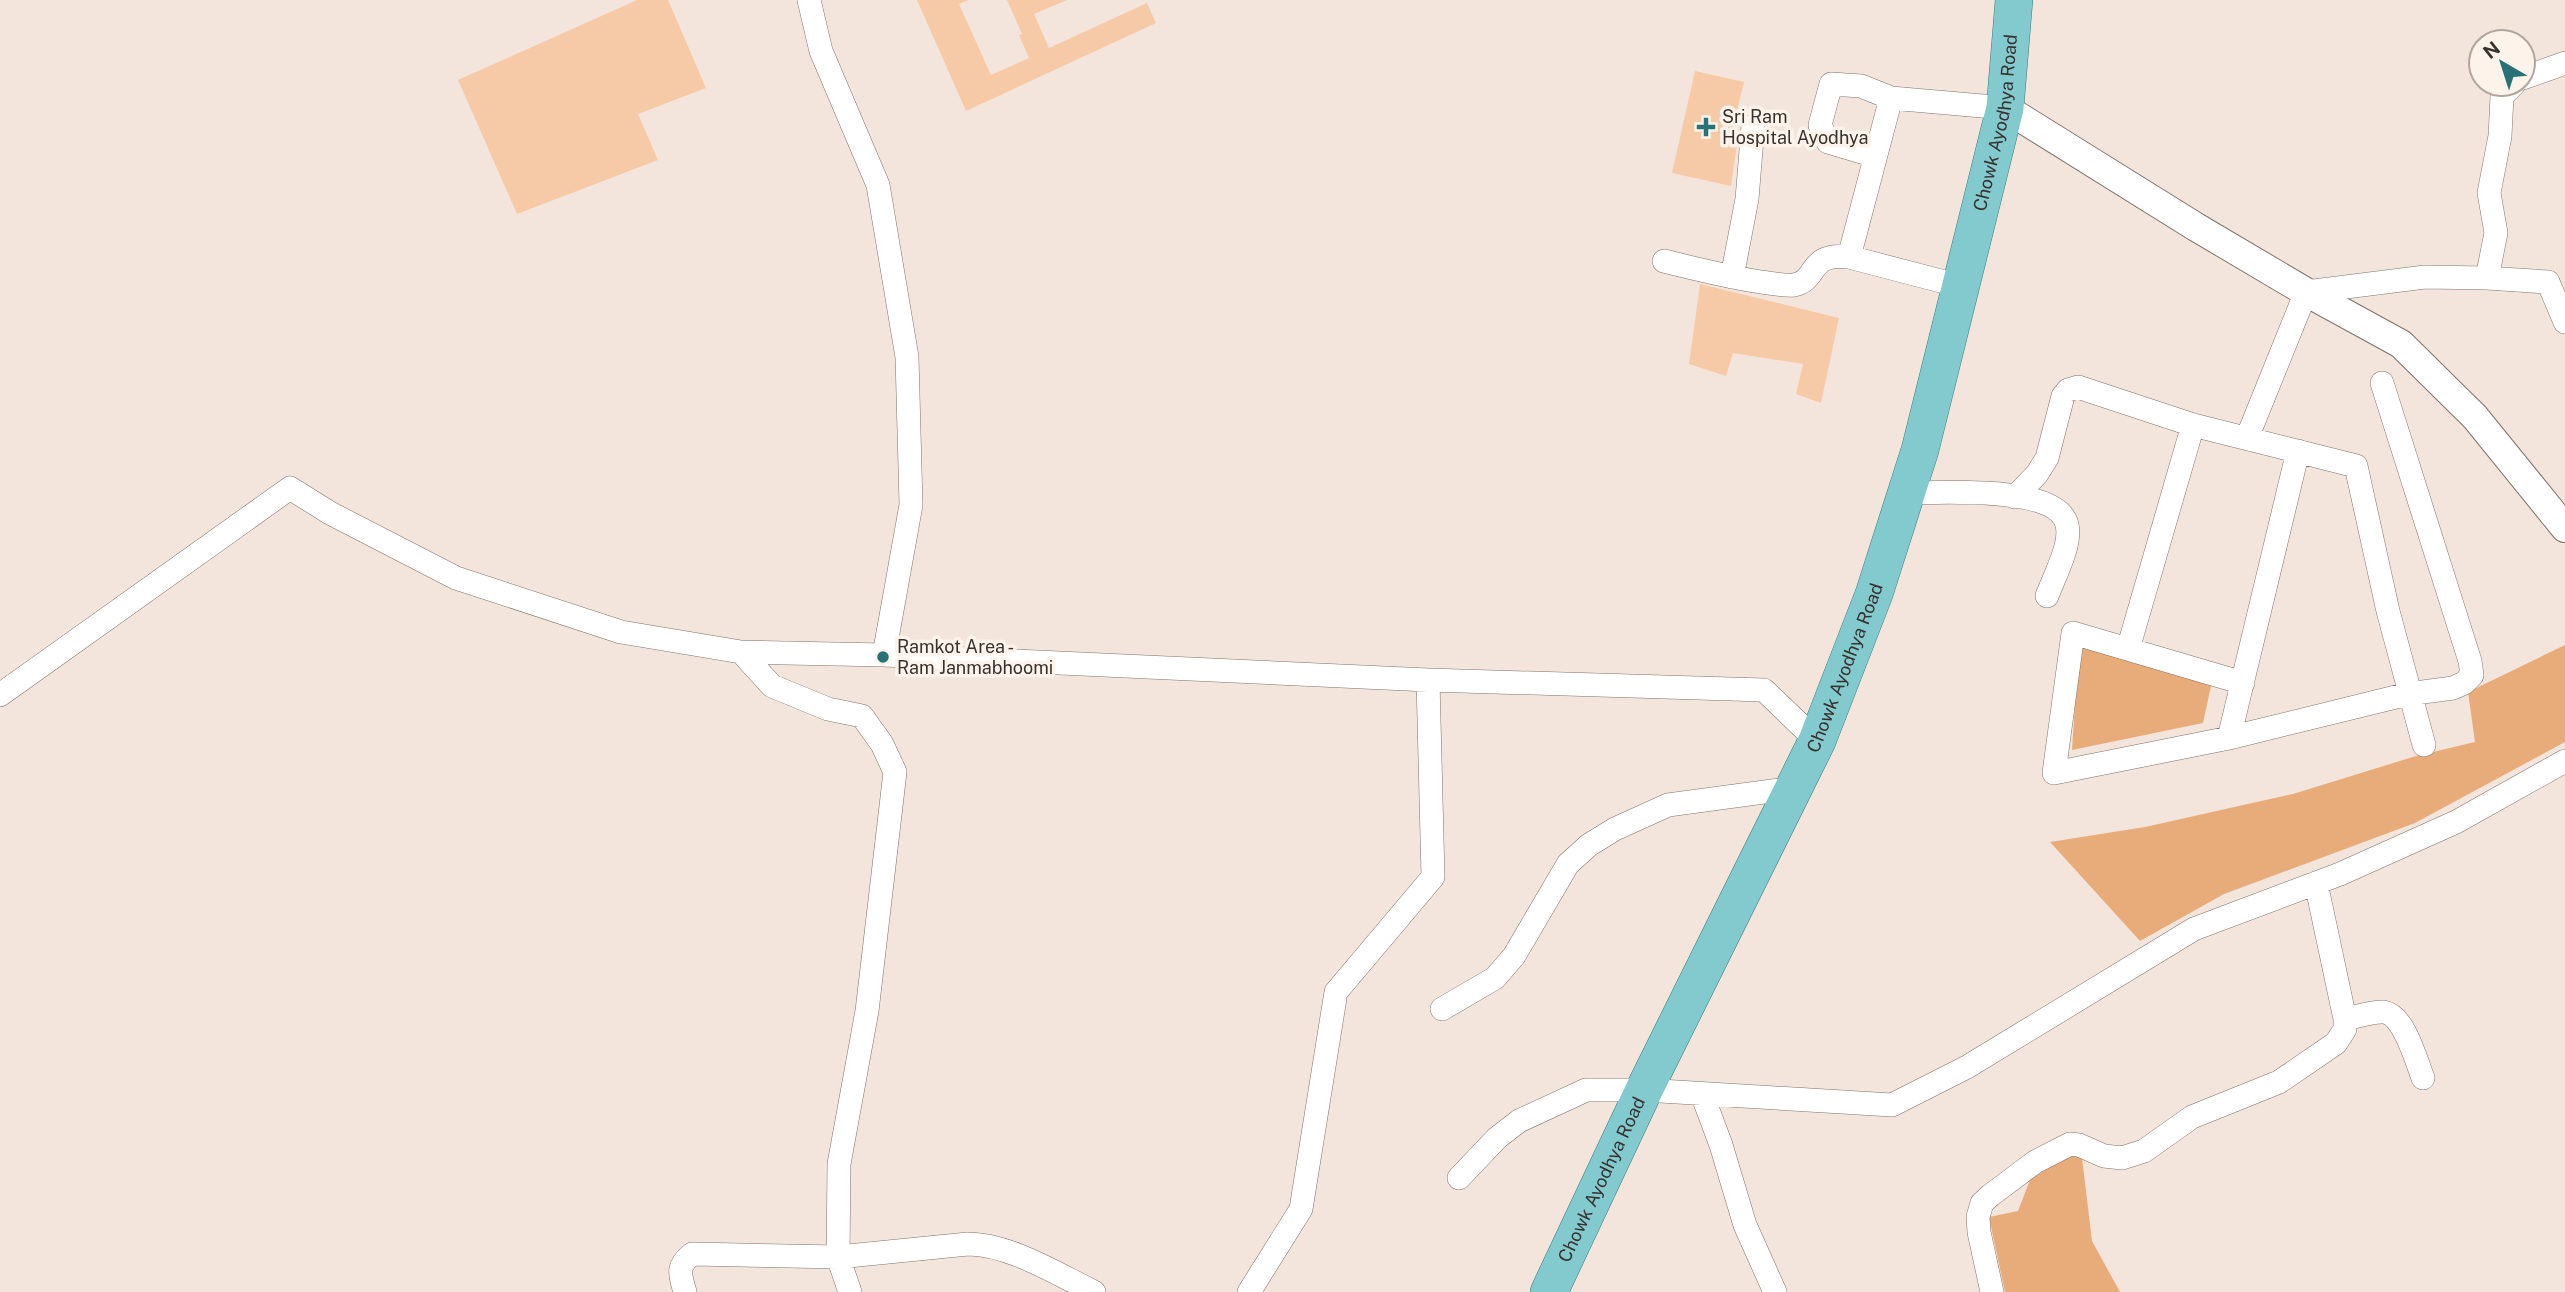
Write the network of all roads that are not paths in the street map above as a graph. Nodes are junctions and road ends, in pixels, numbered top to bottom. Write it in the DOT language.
graph roads {
  1 [pos="809,0"];
  2 [pos="2014,0"];
  3 [pos="2033,0"];
  4 [pos="2565,63"];
  5 [pos="2537,73"];
  6 [pos="1891,98"];
  7 [pos="2502,98"];
  8 [pos="2013,114"];
  9 [pos="1753,126"];
  10 [pos="1875,156"];
  11 [pos="1849,257"];
  12 [pos="1664,261"];
  13 [pos="1732,277"];
  14 [pos="2487,278"];
  15 [pos="1960,286"];
  16 [pos="2306,292"];
  17 [pos="2565,322"];
  18 [pos="2382,383"];
  19 [pos="2193,425"];
  20 [pos="2247,439"];
  21 [pos="2298,451"];
  22 [pos="1920,493"];
  23 [pos="2015,496"];
  24 [pos="2565,528"];
  25 [pos="2047,596"];
  26 [pos="2128,649"];
  27 [pos="741,652"];
  28 [pos="884,655"];
  29 [pos="1429,680"];
  30 [pos="2243,683"];
  31 [pos="2408,694"];
  32 [pos="0,695"];
  33 [pos="2229,737"];
  34 [pos="1818,741"];
  35 [pos="2424,745"];
  36 [pos="2565,761"];
  37 [pos="1794,788"];
  38 [pos="2316,883"];
  39 [pos="1442,1009"];
  40 [pos="2345,1019"];
  41 [pos="2423,1078"];
  42 [pos="1671,1091"];
  43 [pos="1458,1178"];
  44 [pos="838,1257"];
  45 [pos="685,1292"];
  46 [pos="850,1292"];
  47 [pos="1094,1292"];
  48 [pos="1249,1292"];
  49 [pos="1549,1292"];
  50 [pos="1575,1292"];
  51 [pos="1775,1292"];
  52 [pos="1992,1292"];
  1 -- 28 [label="street"];
  2 -- 8 [label="main road, Chowk Ayodhya Road"];
  3 -- 8 [label="main road"];
  4 -- 5 [label="street"];
  6 -- 8 [label="street"];
  6 -- 10 [label="street"];
  6 -- 10 [label="street"];
  7 -- 14 [label="street"];
  8 -- 15 [label="main road, Chowk Ayodhya Road"];
  8 -- 16 [label="street"];
  8 -- 22 [label="main road"];
  9 -- 13 [label="street"];
  10 -- 11 [label="street"];
  11 -- 13 [label="street"];
  11 -- 15 [label="street"];
  12 -- 13 [label="street"];
  14 -- 16 [label="street"];
  14 -- 17 [label="street"];
  15 -- 22 [label="main road, Chowk Ayodhya Road"];
  16 -- 20 [label="street"];
  16 -- 24 [label="street"];
  18 -- 31 [label="street"];
  19 -- 20 [label="street"];
  19 -- 23 [label="street"];
  19 -- 26 [label="street"];
  20 -- 21 [label="street"];
  21 -- 30 [label="street"];
  21 -- 31 [label="street"];
  22 -- 23 [label="street"];
  22 -- 34 [label="main road, Chowk Ayodhya Road"];
  22 -- 42 [label="main road"];
  23 -- 25 [label="street"];
  26 -- 30 [label="street"];
  26 -- 33 [label="street"];
  27 -- 28 [label="street"];
  27 -- 32 [label="street"];
  27 -- 44 [label="street"];
  28 -- 29 [label="street"];
  29 -- 34 [label="street"];
  29 -- 48 [label="street"];
  30 -- 33 [label="street"];
  31 -- 33 [label="street"];
  31 -- 35 [label="street"];
  34 -- 37 [label="main road, Chowk Ayodhya Road"];
  36 -- 38 [label="street"];
  37 -- 39 [label="street"];
  37 -- 42 [label="main road, Chowk Ayodhya Road"];
  38 -- 40 [label="street"];
  38 -- 42 [label="street"];
  40 -- 41 [label="street"];
  40 -- 52 [label="street"];
  42 -- 43 [label="street"];
  42 -- 49 [label="main road, Chowk Ayodhya Road"];
  42 -- 50 [label="main road"];
  42 -- 51 [label="street"];
  44 -- 45 [label="street"];
  44 -- 46 [label="street"];
  44 -- 47 [label="street"];
}
